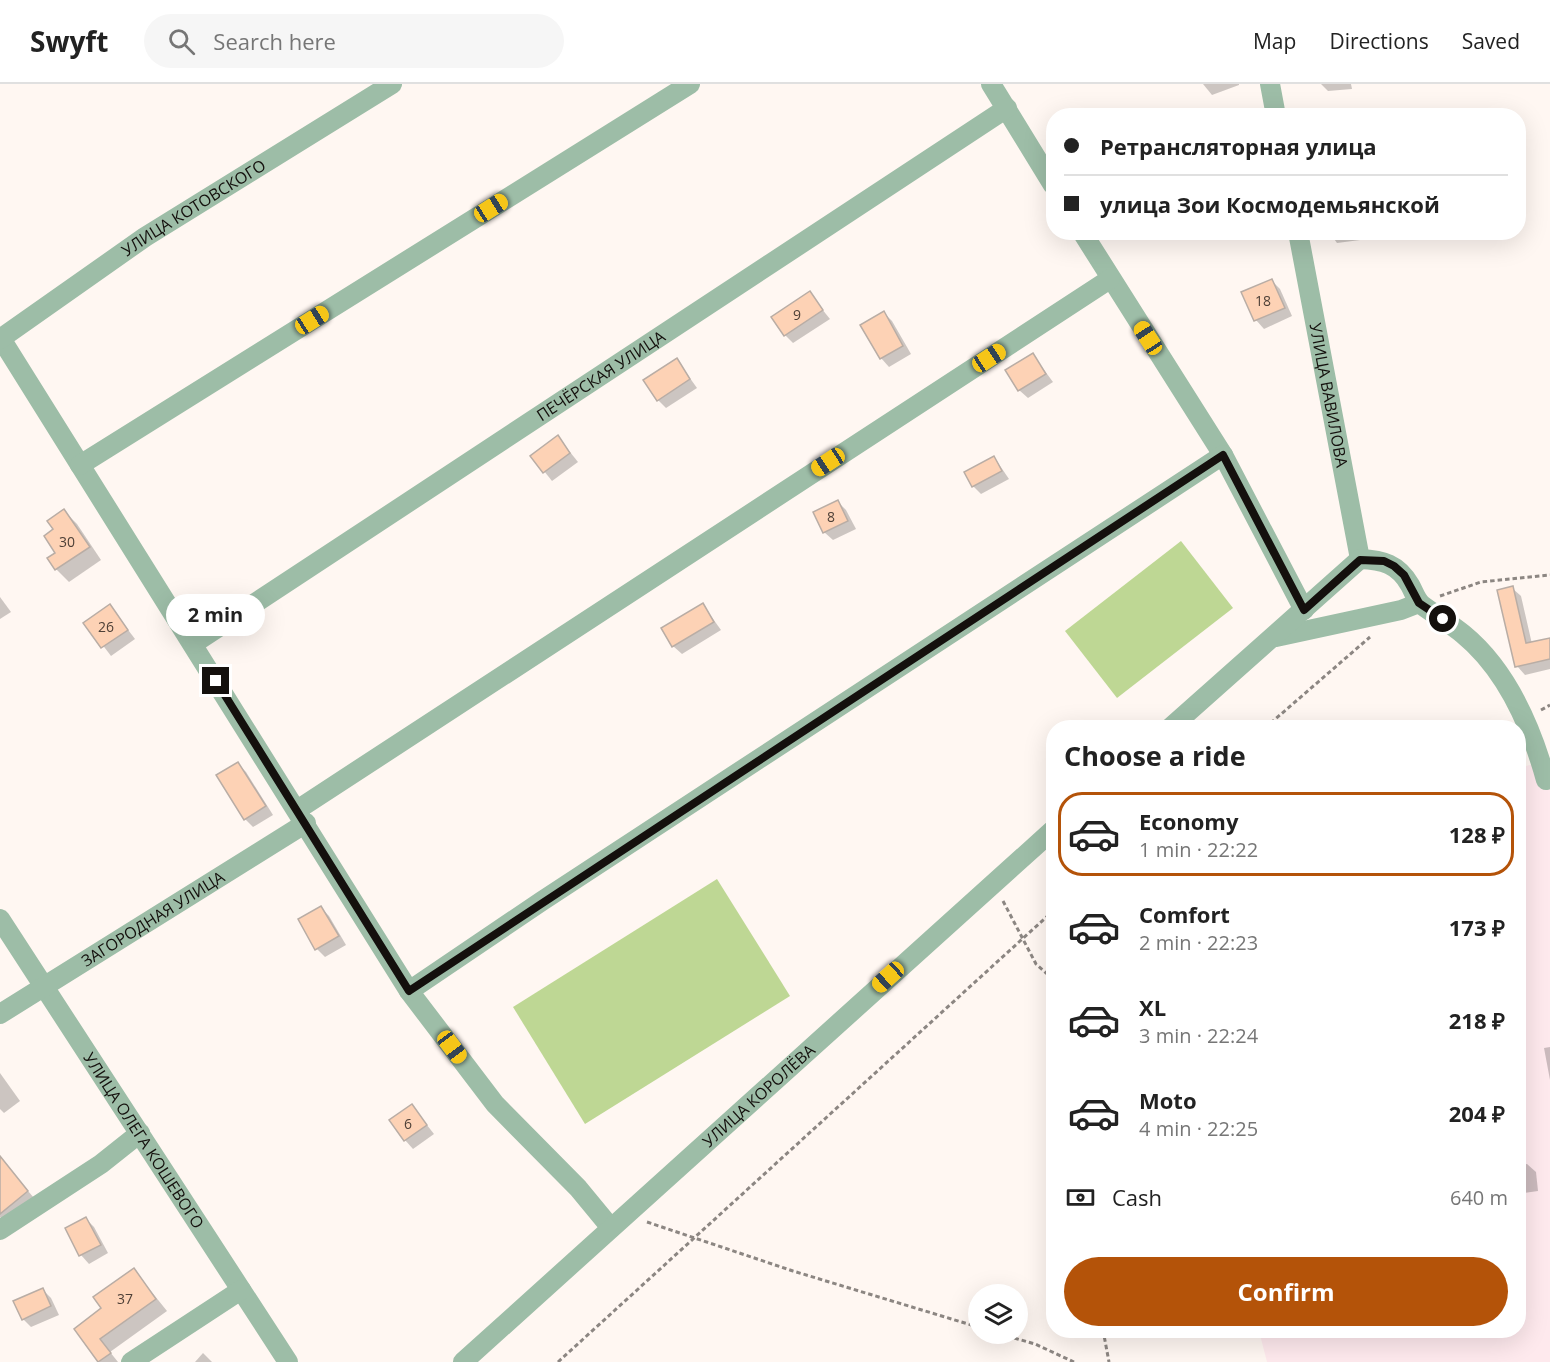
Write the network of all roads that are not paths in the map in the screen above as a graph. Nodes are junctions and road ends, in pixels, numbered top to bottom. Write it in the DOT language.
graph roads {
  1 [pos="392,84"];
  2 [pos="690,84"];
  3 [pos="992,84"];
  4 [pos="1270,84"];
  5 [pos="1007,108"];
  6 [pos="1274,108"];
  7 [pos="1046,173"];
  8 [pos="1087,240"];
  9 [pos="1300,240"];
  10 [pos="1110,279"];
  11 [pos="0,338"];
  12 [pos="1223,455"];
  13 [pos="80,465"];
  14 [pos="1360,560"];
  15 [pos="1419,603"];
  16 [pos="1304,610"];
  17 [pos="1273,638"];
  18 [pos="193,644"];
  19 [pos="1179,720"];
  20 [pos="1524,720"];
  21 [pos="1526,725"];
  22 [pos="1546,780"];
  23 [pos="302,816"];
  24 [pos="1046,836"];
  25 [pos="0,919"];
  26 [pos="42,987"];
  27 [pos="409,991"];
  28 [pos="0,1014"];
  29 [pos="140,1133"];
  30 [pos="618,1221"];
  31 [pos="0,1230"];
  32 [pos="241,1290"];
  33 [pos="131,1362"];
  34 [pos="288,1362"];
  35 [pos="463,1362"];
  1 -- 11 [label="street, УЛИЦА КОТОВСКОГО"];
  2 -- 13 [label="street"];
  3 -- 5 [label="street"];
  4 -- 6 [label="street"];
  5 -- 7 [label="street"];
  5 -- 18 [label="street, ПЕЧЁРСКАЯ УЛИЦА"];
  8 -- 10 [label="street"];
  9 -- 14 [label="street, УЛИЦА ВАВИЛОВА"];
  10 -- 12 [label="street"];
  10 -- 23 [label="street"];
  11 -- 13 [label="street"];
  12 -- 16 [label="street"];
  12 -- 27 [label="street"];
  13 -- 18 [label="street"];
  14 -- 15 [label="street"];
  14 -- 16 [label="street"];
  15 -- 17 [label="street"];
  15 -- 20 [label="street"];
  16 -- 17 [label="street"];
  17 -- 19 [label="street"];
  18 -- 23 [label="street"];
  21 -- 22 [label="street"];
  23 -- 26 [label="street, ЗАГОРОДНАЯ УЛИЦА"];
  23 -- 27 [label="street"];
  24 -- 30 [label="street, УЛИЦА КОРОЛЁВА"];
  25 -- 26 [label="street, УЛИЦА ОЛЕГА КОШЕВОГО"];
  26 -- 28 [label="street, ЗАГОРОДНАЯ УЛИЦА"];
  26 -- 29 [label="street, УЛИЦА ОЛЕГА КОШЕВОГО"];
  27 -- 30 [label="street"];
  29 -- 31 [label="street"];
  29 -- 32 [label="street, УЛИЦА ОЛЕГА КОШЕВОГО"];
  30 -- 35 [label="street, УЛИЦА КОРОЛЁВА"];
  32 -- 33 [label="street"];
  32 -- 34 [label="street, УЛИЦА ОЛЕГА КОШЕВОГО"];
}
